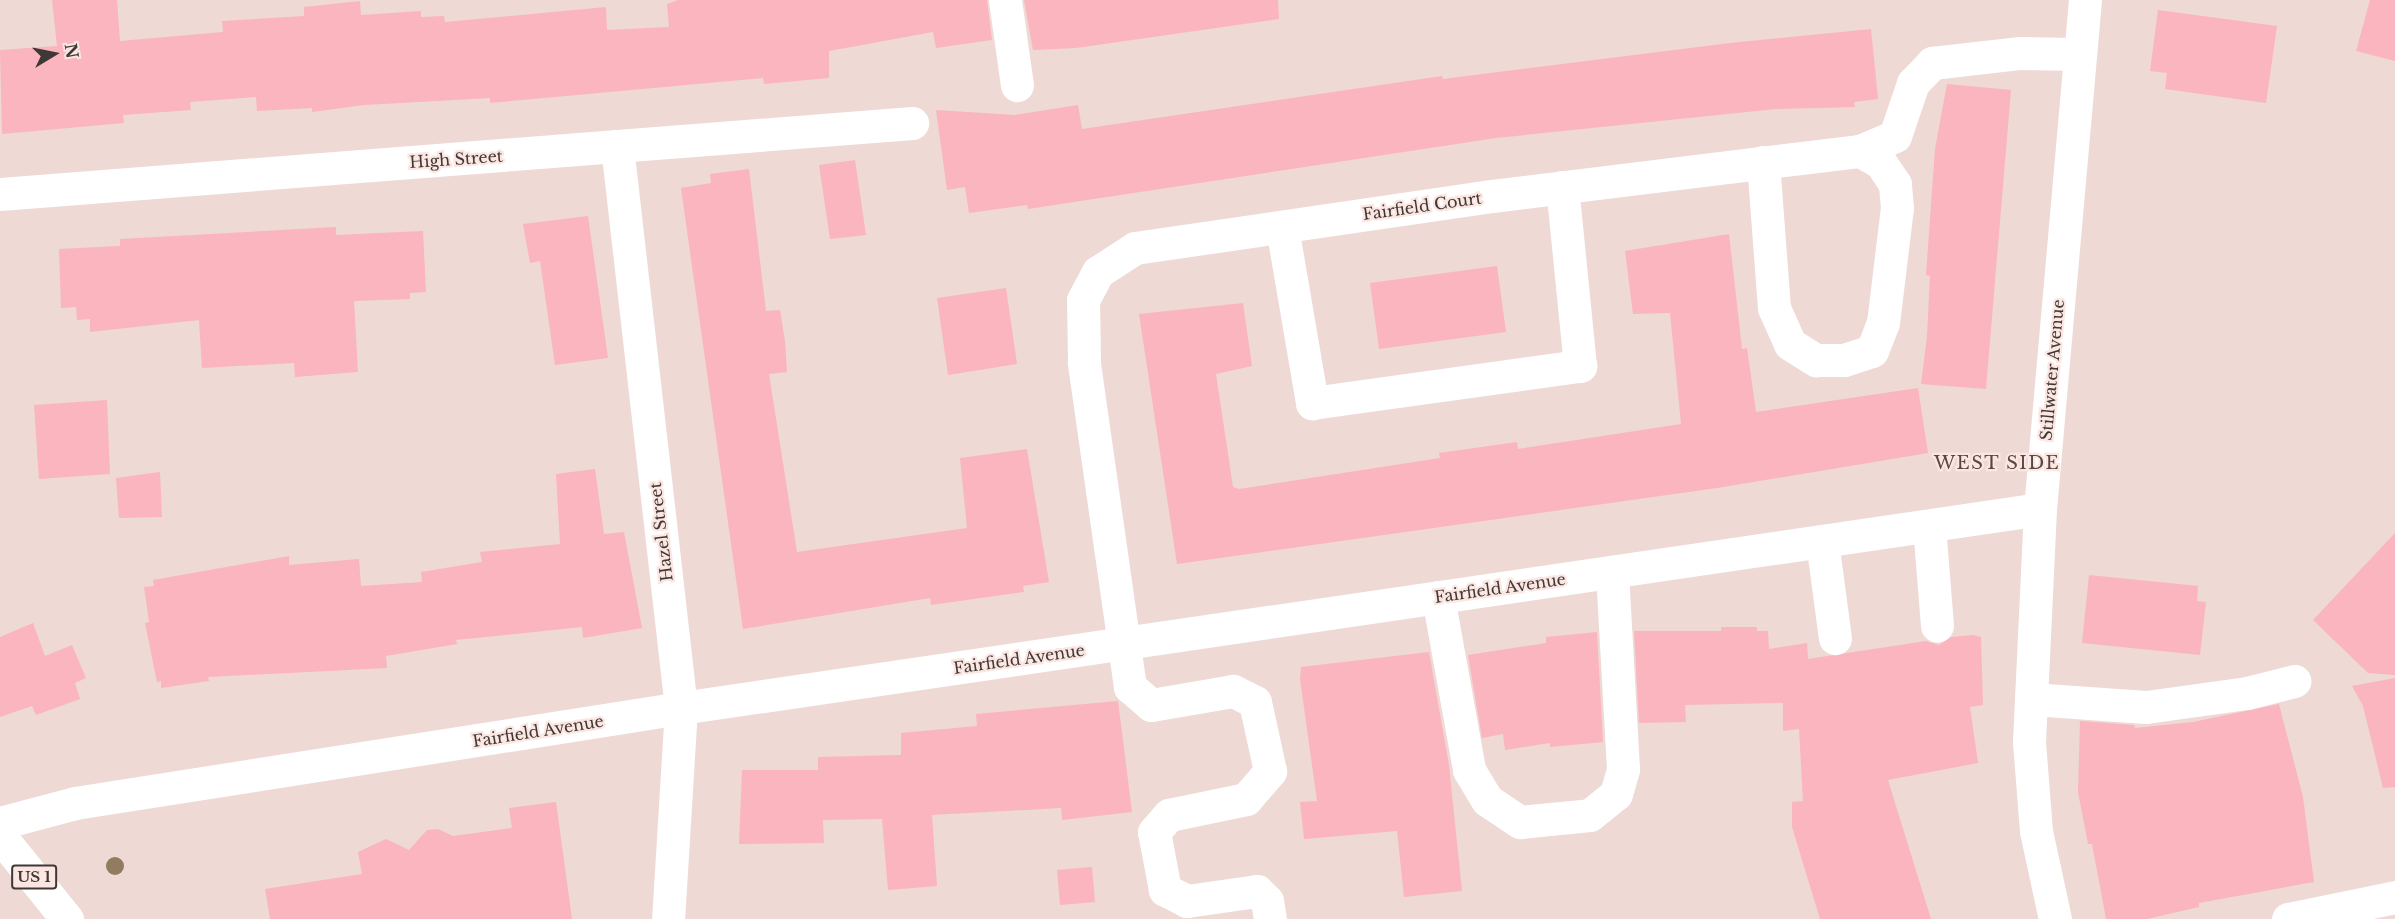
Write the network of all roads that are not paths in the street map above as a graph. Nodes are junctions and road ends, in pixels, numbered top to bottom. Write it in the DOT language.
graph roads {
  1 [pos="1005,0"];
  2 [pos="2085,0"];
  3 [pos="2080,54"];
  4 [pos="1017,85"];
  5 [pos="912,123"];
  6 [pos="616,146"];
  7 [pos="1860,151"];
  8 [pos="1763,162"];
  9 [pos="1562,187"];
  10 [pos="0,194"];
  11 [pos="1282,227"];
  12 [pos="2040,509"];
  13 [pos="1929,526"];
  14 [pos="1822,541"];
  15 [pos="1612,572"];
  16 [pos="1438,597"];
  17 [pos="1937,626"];
  18 [pos="1835,638"];
  19 [pos="1121,644"];
  20 [pos="2294,681"];
  21 [pos="2031,699"];
  22 [pos="681,708"];
  23 [pos="0,823"];
  24 [pos="0,836"];
  25 [pos="2395,897"];
  26 [pos="67,919"];
  27 [pos="668,919"];
  28 [pos="1270,919"];
  29 [pos="2055,919"];
  30 [pos="2288,919"];
  1 -- 4 [label="street"];
  2 -- 3 [label="street, Stillwater Avenue"];
  3 -- 7 [label="street, Fairfield Court"];
  3 -- 12 [label="street, Stillwater Avenue"];
  5 -- 6 [label="street, High Street"];
  6 -- 10 [label="street, High Street"];
  6 -- 22 [label="street, Hazel Street"];
  7 -- 8 [label="street, Fairfield Court"];
  7 -- 8 [label="street"];
  8 -- 9 [label="street, Fairfield Court"];
  9 -- 11 [label="street, Fairfield Court"];
  9 -- 11 [label="street"];
  11 -- 19 [label="street, Fairfield Court"];
  12 -- 13 [label="street, Fairfield Avenue"];
  12 -- 21 [label="street, Stillwater Avenue"];
  13 -- 14 [label="street, Fairfield Avenue"];
  13 -- 17 [label="street"];
  14 -- 15 [label="street, Fairfield Avenue"];
  14 -- 18 [label="street"];
  15 -- 16 [label="street, Fairfield Avenue"];
  15 -- 16 [label="street"];
  16 -- 19 [label="street, Fairfield Avenue"];
  19 -- 22 [label="street, Fairfield Avenue"];
  19 -- 28 [label="street, Fairfield Court"];
  20 -- 21 [label="street"];
  21 -- 29 [label="street, Stillwater Avenue"];
  22 -- 23 [label="street, Fairfield Avenue"];
  22 -- 27 [label="street, Hazel Street"];
  24 -- 26 [label="street, US 1"];
  25 -- 30 [label="street"];
}
